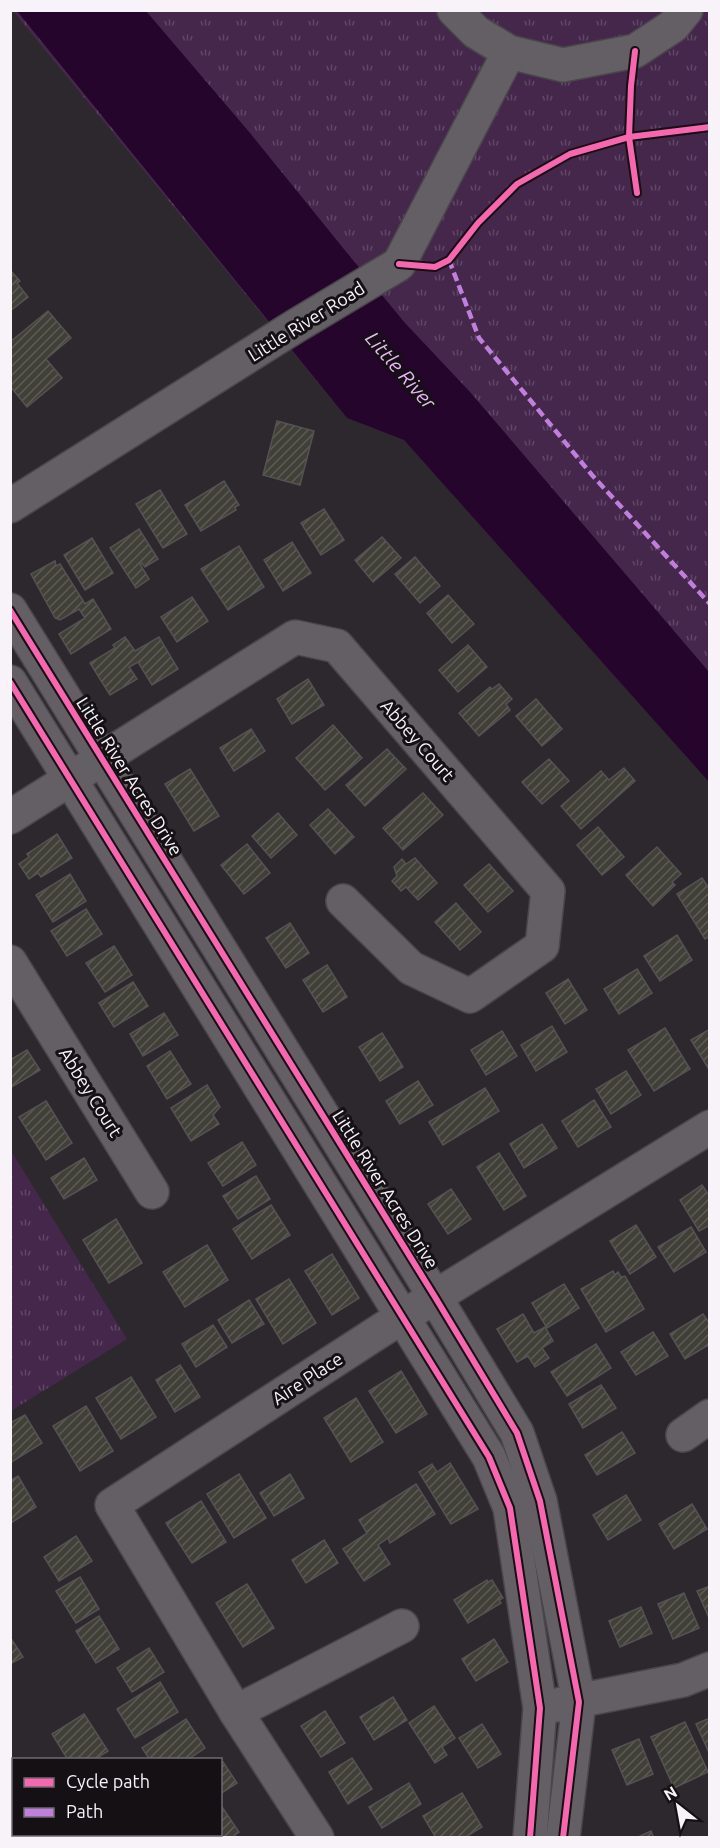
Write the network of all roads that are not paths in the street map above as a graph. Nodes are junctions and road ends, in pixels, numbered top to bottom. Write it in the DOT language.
graph roads {
  1 [pos="454,10"];
  2 [pos="687,10"];
  3 [pos="509,52"];
  4 [pos="10,506"];
  5 [pos="10,610"];
  6 [pos="10,682"];
  7 [pos="102,760"];
  8 [pos="70,778"];
  9 [pos="10,817"];
  10 [pos="343,902"];
  11 [pos="10,962"];
  12 [pos="710,1127"];
  13 [pos="152,1192"];
  14 [pos="435,1297"];
  15 [pos="403,1317"];
  16 [pos="710,1416"];
  17 [pos="683,1435"];
  18 [pos="402,1626"];
  19 [pos="710,1669"];
  20 [pos="579,1702"];
  21 [pos="540,1708"];
  22 [pos="236,1712"];
  23 [pos="317,1838"];
  24 [pos="530,1838"];
  25 [pos="563,1838"];
  1 -- 3 [label="street"];
  2 -- 3 [label="street"];
  3 -- 4 [label="street, Little River Road"];
  5 -- 7 [label="street, Little River Acres Drive"];
  6 -- 8 [label="street"];
  7 -- 8 [label="street, Abbey Court"];
  7 -- 10 [label="street, Abbey Court"];
  7 -- 14 [label="street, Little River Acres Drive"];
  8 -- 9 [label="street, Abbey Court"];
  8 -- 15 [label="street"];
  11 -- 13 [label="street, Abbey Court"];
  12 -- 14 [label="street, Aire Place"];
  14 -- 15 [label="street, Aire Place"];
  14 -- 20 [label="street, Little River Acres Drive"];
  15 -- 21 [label="street"];
  15 -- 22 [label="street, Aire Place"];
  16 -- 17 [label="street"];
  18 -- 22 [label="street"];
  19 -- 20 [label="street"];
  20 -- 21 [label="street"];
  20 -- 25 [label="street, Little River Acres Drive"];
  21 -- 24 [label="street"];
  22 -- 23 [label="street, Aire Place"];
}
